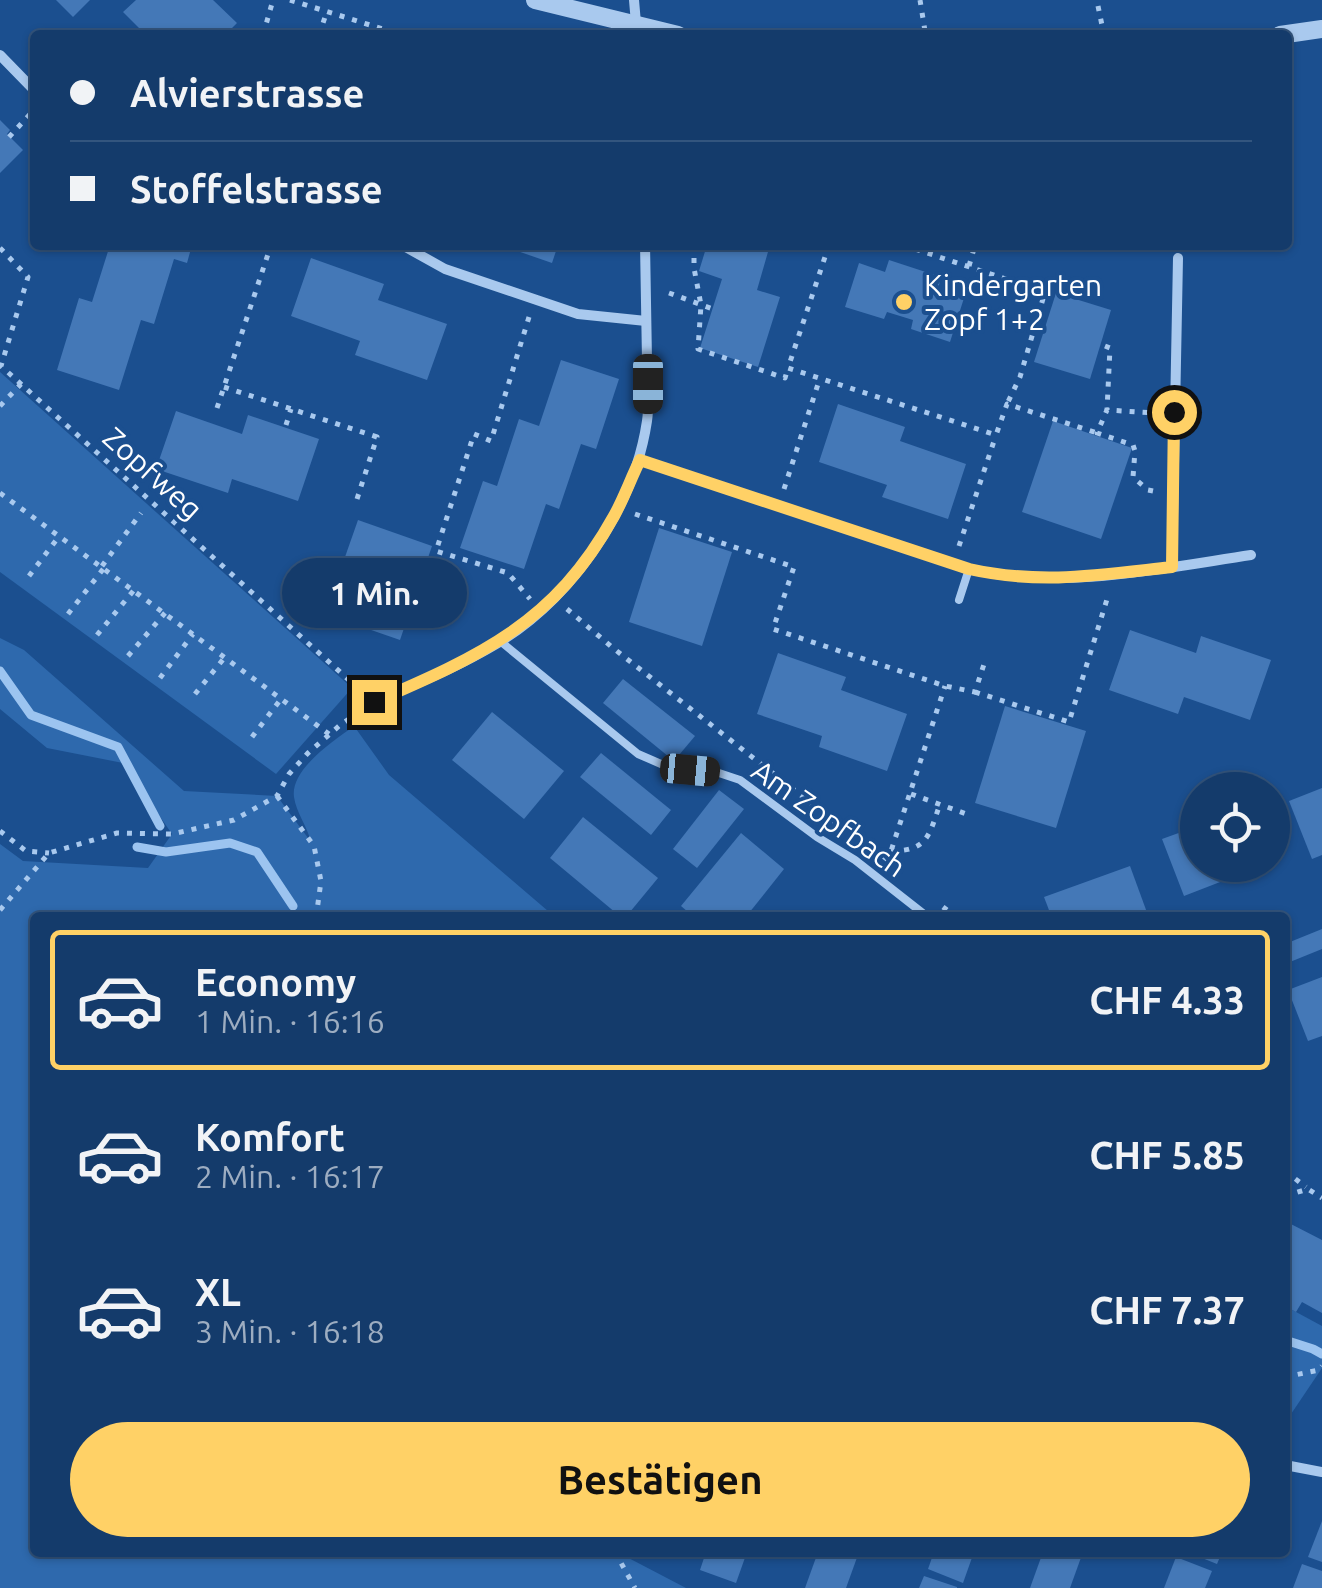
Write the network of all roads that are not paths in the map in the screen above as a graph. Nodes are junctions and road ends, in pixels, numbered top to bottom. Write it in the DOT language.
graph roads {
  1 [pos="535,0"];
  2 [pos="634,0"];
  3 [pos="636,30"];
  4 [pos="1322,30"];
  5 [pos="1292,34"];
  6 [pos="0,55"];
  7 [pos="30,85"];
  8 [pos="411,250"];
  9 [pos="645,250"];
  10 [pos="1178,258"];
  11 [pos="646,321"];
  12 [pos="640,460"];
  13 [pos="1251,556"];
  14 [pos="1172,567"];
  15 [pos="969,569"];
  16 [pos="959,600"];
  17 [pos="500,642"];
  18 [pos="374,702"];
  19 [pos="921,912"];
  20 [pos="1290,1465"];
  21 [pos="1322,1472"];
  1 -- 3 [label="street"];
  2 -- 3 [label="street"];
  4 -- 5 [label="street"];
  6 -- 7 [label="street"];
  8 -- 11 [label="street"];
  9 -- 11 [label="street"];
  10 -- 14 [label="street"];
  11 -- 12 [label="street"];
  12 -- 15 [label="street"];
  12 -- 17 [label="street"];
  13 -- 14 [label="street"];
  14 -- 15 [label="street"];
  15 -- 16 [label="lane"];
  17 -- 18 [label="street"];
  17 -- 19 [label="lane, Am Zopfbach"];
  20 -- 21 [label="street"];
}
